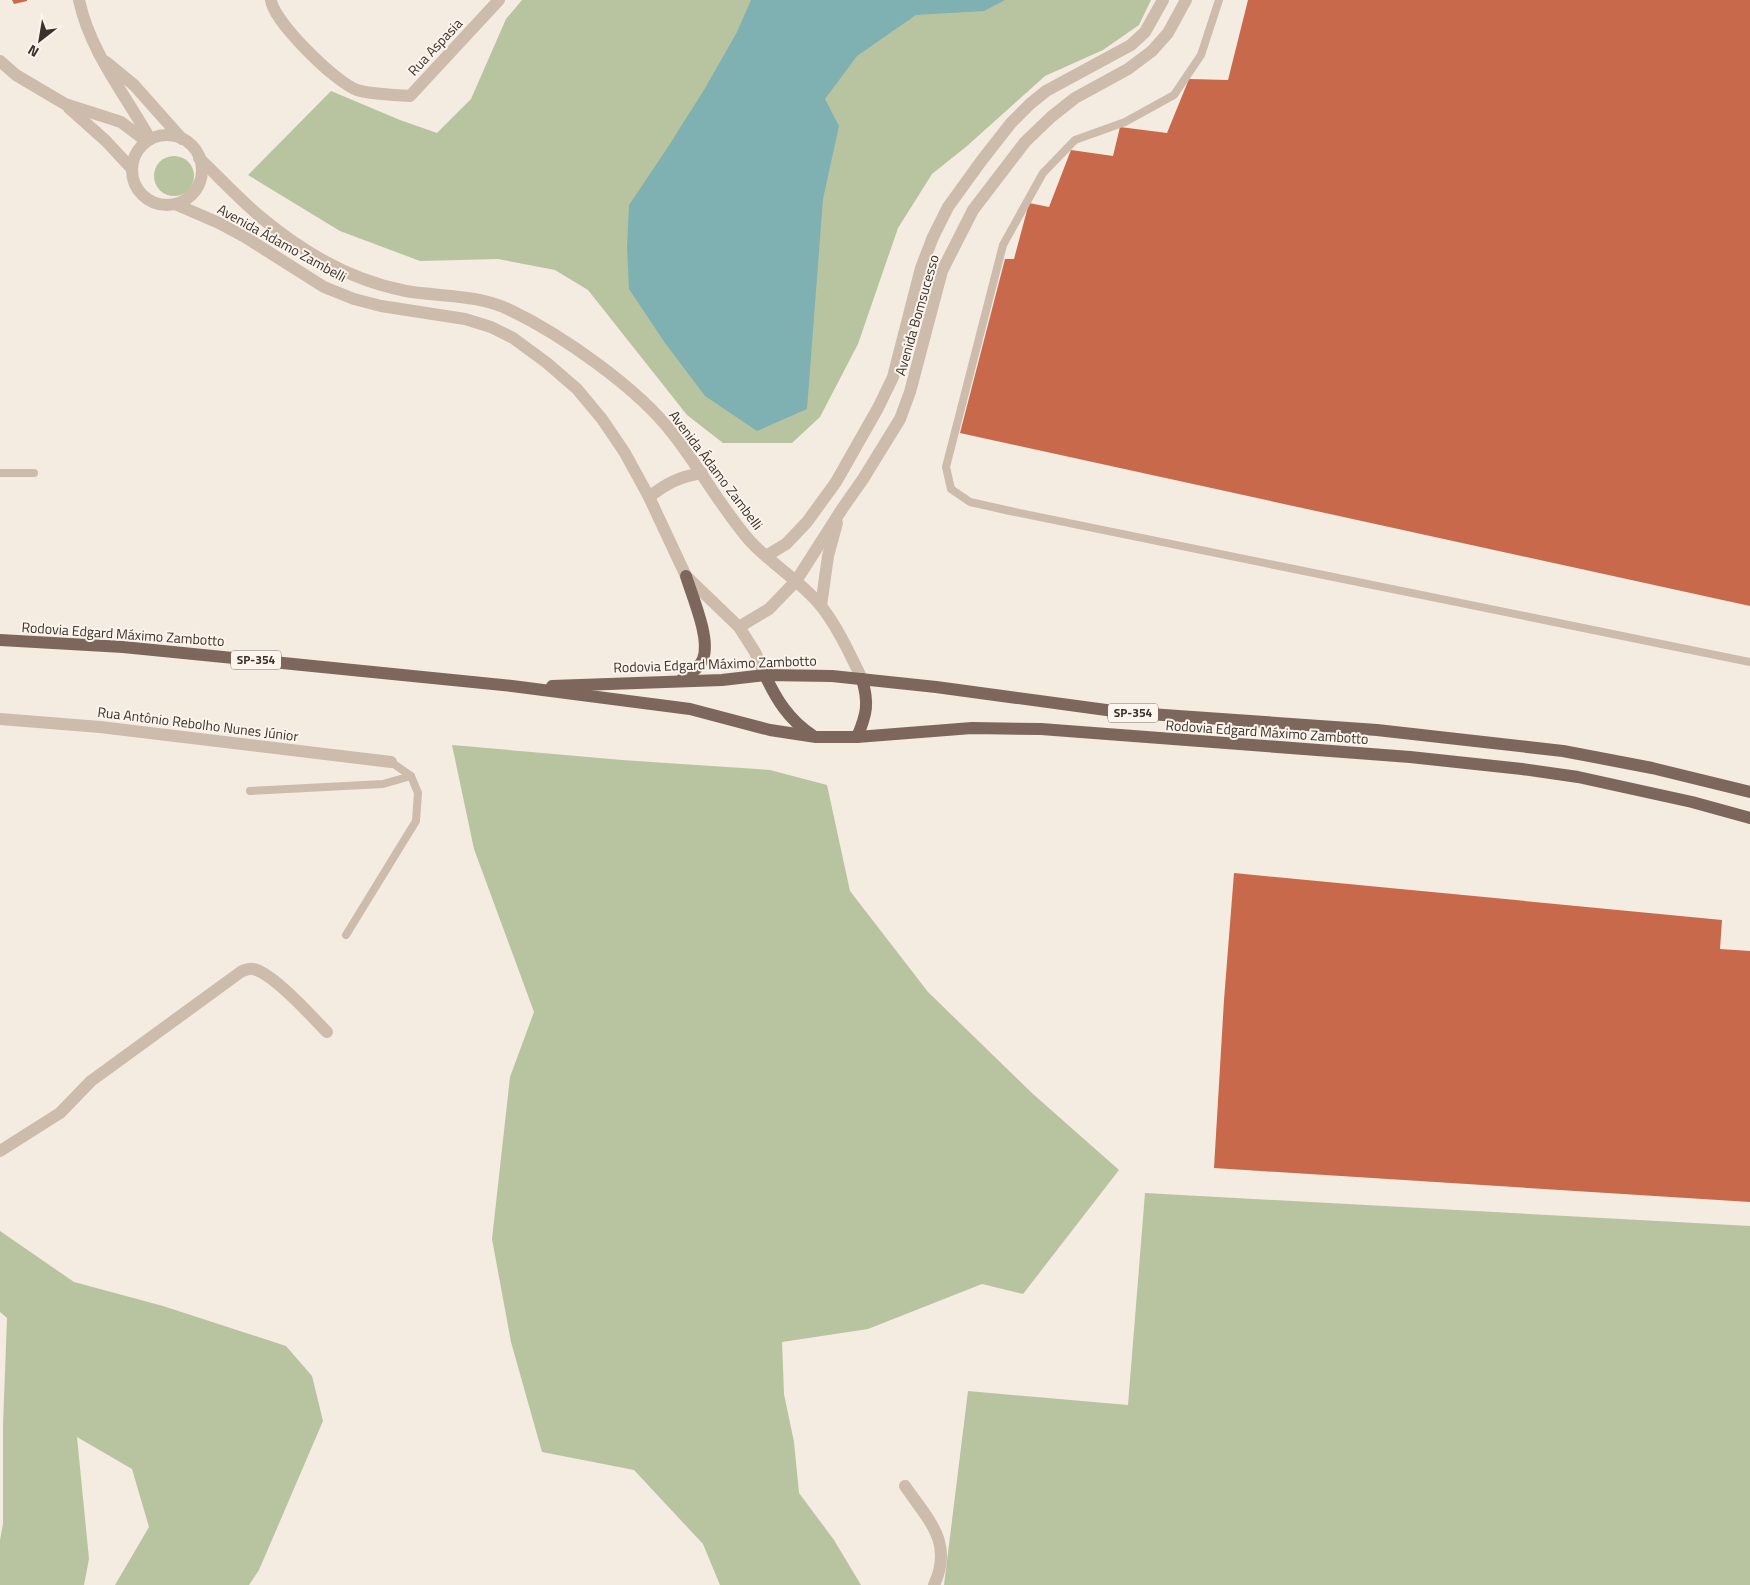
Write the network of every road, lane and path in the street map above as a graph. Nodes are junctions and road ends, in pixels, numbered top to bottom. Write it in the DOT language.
graph roads {
  1 [pos="79,0"];
  2 [pos="271,0"];
  3 [pos="499,0"];
  4 [pos="1163,0"];
  5 [pos="1186,0"];
  6 [pos="1219,0"];
  7 [pos="102,59"];
  8 [pos="0,61"];
  9 [pos="66,104"];
  10 [pos="182,139"];
  11 [pos="148,140"];
  12 [pos="199,158"];
  13 [pos="132,170"];
  14 [pos="175,204"];
  15 [pos="0,473"];
  16 [pos="34,473"];
  17 [pos="702,473"];
  18 [pos="649,497"];
  19 [pos="842,509"];
  20 [pos="766,556"];
  21 [pos="686,576"];
  22 [pos="796,581"];
  23 [pos="821,606"];
  24 [pos="739,627"];
  25 [pos="0,640"];
  26 [pos="1750,662"];
  27 [pos="765,675"];
  28 [pos="862,679"];
  29 [pos="681,680"];
  30 [pos="512,686"];
  31 [pos="0,719"];
  32 [pos="816,737"];
  33 [pos="856,737"];
  34 [pos="391,762"];
  35 [pos="411,776"];
  36 [pos="250,791"];
  37 [pos="1750,792"];
  38 [pos="1750,818"];
  39 [pos="346,935"];
  40 [pos="327,1032"];
  41 [pos="0,1151"];
  42 [pos="905,1486"];
  43 [pos="934,1585"];
  1 -- 7 [label="street"];
  2 -- 3 [label="street, Rua Aspasia"];
  4 -- 20 [label="street, Avenida Bomsucesso"];
  5 -- 19 [label="street, Avenida Bomsucesso"];
  6 -- 26 [label="lane"];
  7 -- 10 [label="street, Avenida Ádamo Zambelli"];
  7 -- 11 [label="street"];
  8 -- 9 [label="street, Avenida Ádamo Zambelli"];
  9 -- 11 [label="street, Avenida Ádamo Zambelli"];
  9 -- 13 [label="street, Avenida Ádamo Zambelli"];
  10 -- 11 [label="street"];
  10 -- 12 [label="street, Avenida Ádamo Zambelli"];
  11 -- 13 [label="street"];
  12 -- 14 [label="street"];
  12 -- 17 [label="street, Avenida Ádamo Zambelli"];
  13 -- 14 [label="street, Avenida Ádamo Zambelli"];
  14 -- 18 [label="street, Avenida Ádamo Zambelli"];
  15 -- 16 [label="lane"];
  17 -- 18 [label="street"];
  17 -- 20 [label="street, Avenida Ádamo Zambelli"];
  18 -- 21 [label="street, Avenida Ádamo Zambelli"];
  19 -- 22 [label="street, Avenida Bomsucesso"];
  19 -- 23 [label="street"];
  20 -- 22 [label="street, Avenida Ádamo Zambelli"];
  21 -- 24 [label="street, Avenida Ádamo Zambelli"];
  21 -- 29 [label="main road"];
  22 -- 23 [label="street, Avenida Ádamo Zambelli"];
  22 -- 24 [label="street, Avenida Bomsucesso"];
  23 -- 28 [label="street, Avenida Ádamo Zambelli"];
  24 -- 27 [label="street, Avenida Ádamo Zambelli"];
  25 -- 30 [label="main road, Rodovia Edgard Máximo Zambotto / SP-354"];
  27 -- 28 [label="main road, Rodovia Edgard Máximo Zambotto / SP-354"];
  27 -- 29 [label="main road, Rodovia Edgard Máximo Zambotto / SP-354"];
  27 -- 32 [label="main road"];
  28 -- 33 [label="main road"];
  28 -- 37 [label="main road, Rodovia Edgard Máximo Zambotto / SP-354"];
  29 -- 30 [label="main road, Rodovia Edgard Máximo Zambotto / SP-354"];
  30 -- 32 [label="main road, Rodovia Edgard Máximo Zambotto / SP-354"];
  31 -- 34 [label="street, Rua Antônio Rebolho Nunes Júnior"];
  32 -- 33 [label="main road, Rodovia Edgard Máximo Zambotto / SP-354"];
  33 -- 38 [label="main road, Rodovia Edgard Máximo Zambotto / SP-354"];
  34 -- 35 [label="lane"];
  35 -- 36 [label="lane"];
  35 -- 39 [label="lane"];
  40 -- 41 [label="street"];
  42 -- 43 [label="street"];
}
